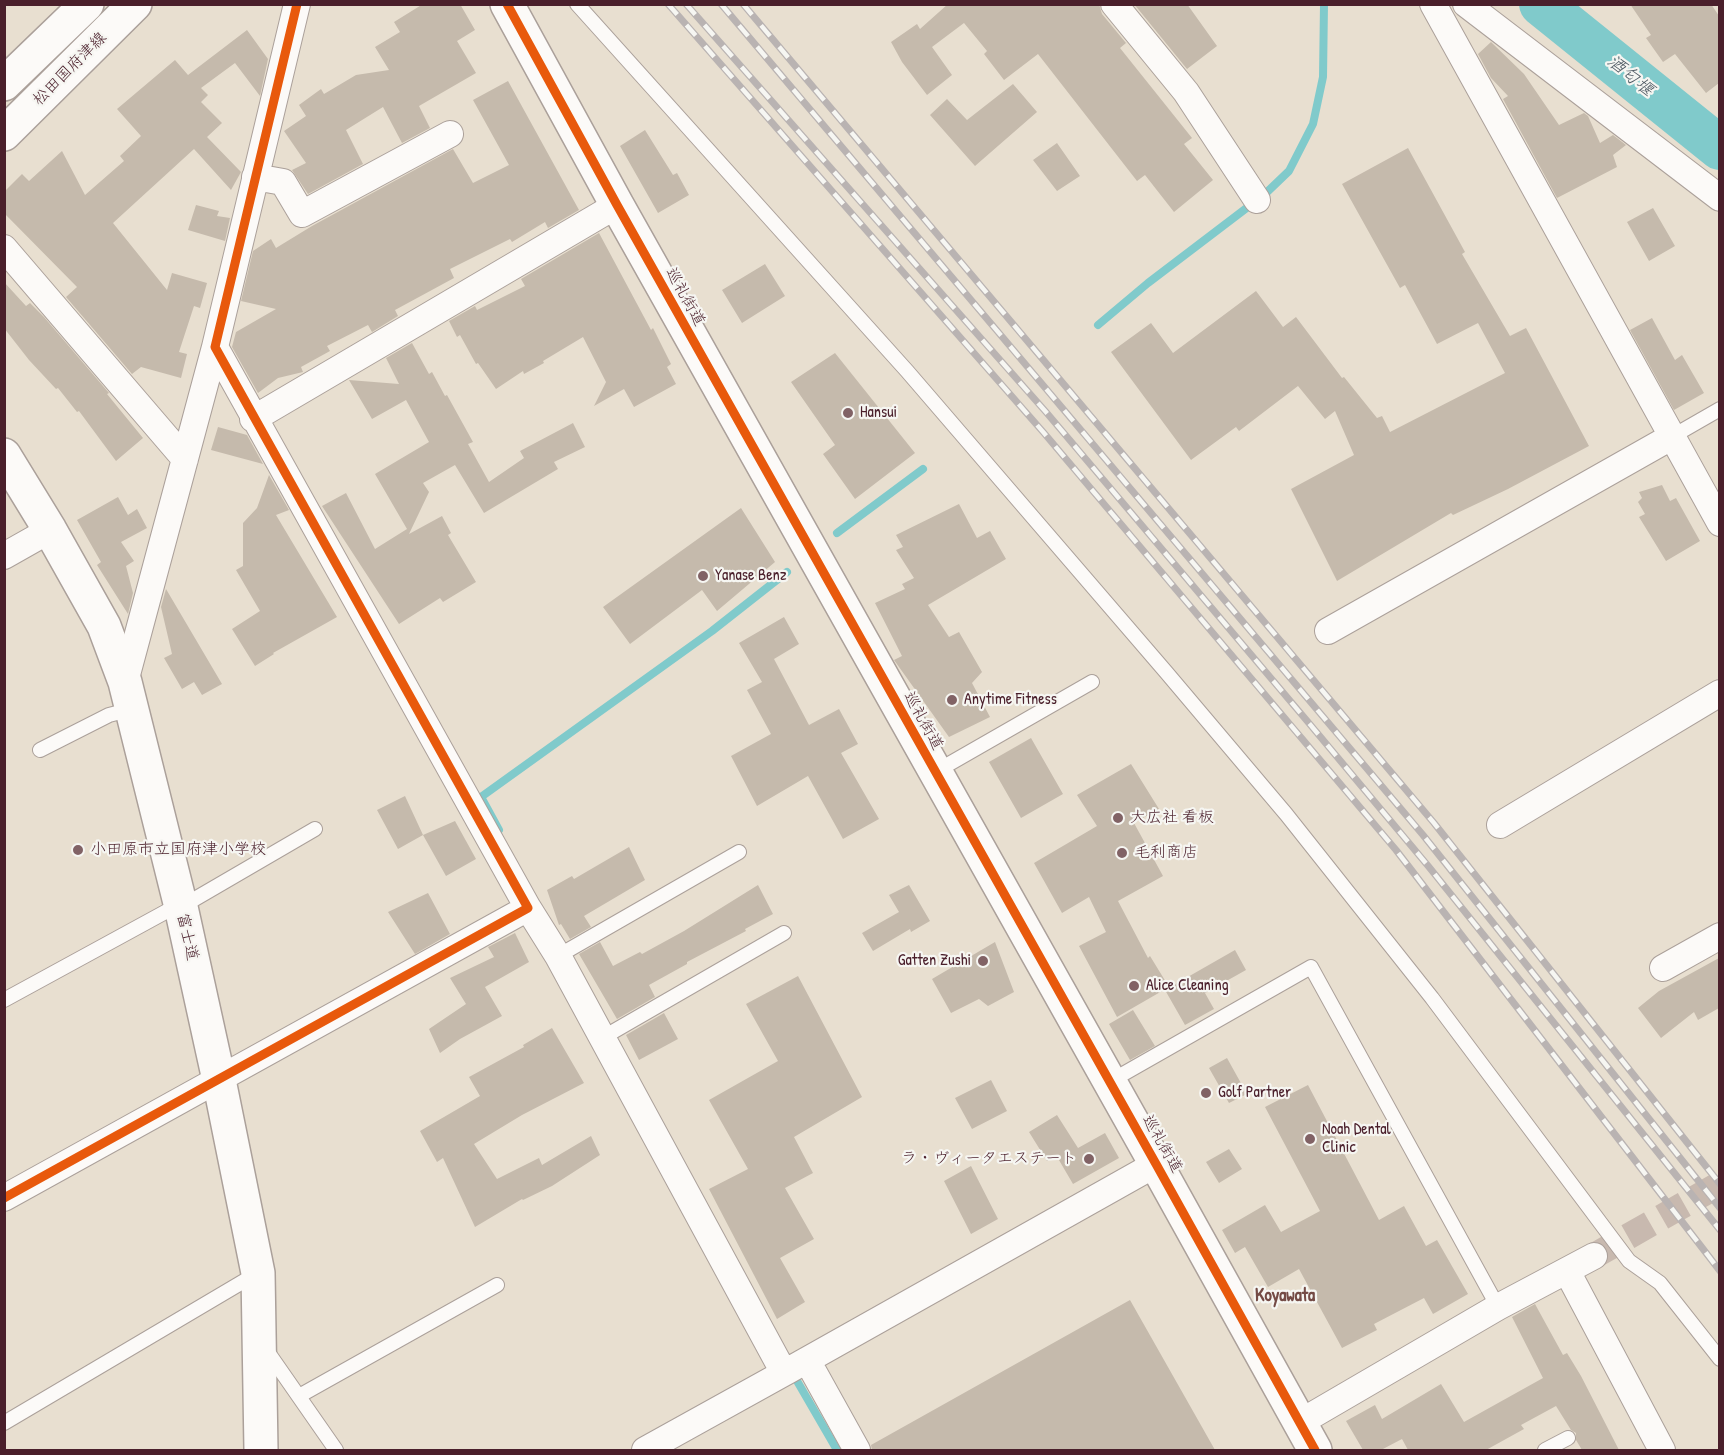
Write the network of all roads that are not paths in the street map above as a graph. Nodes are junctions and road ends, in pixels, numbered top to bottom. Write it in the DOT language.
graph roads {
  1 [pos="87,4"];
  2 [pos="135,4"];
  3 [pos="297,4"];
  4 [pos="507,4"];
  5 [pos="577,4"];
  6 [pos="1114,4"];
  7 [pos="1433,4"];
  8 [pos="1466,4"];
  9 [pos="4,84"];
  10 [pos="4,134"];
  11 [pos="450,134"];
  12 [pos="255,177"];
  13 [pos="1719,198"];
  14 [pos="1257,200"];
  15 [pos="617,205"];
  16 [pos="4,248"];
  17 [pos="215,347"];
  18 [pos="1719,409"];
  19 [pos="253,418"];
  20 [pos="1673,436"];
  21 [pos="4,455"];
  22 [pos="185,459"];
  23 [pos="1719,523"];
  24 [pos="50,530"];
  25 [pos="4,556"];
  26 [pos="1328,631"];
  27 [pos="1092,682"];
  28 [pos="1719,693"];
  29 [pos="128,695"];
  30 [pos="40,750"];
  31 [pos="935,772"];
  32 [pos="1500,825"];
  33 [pos="315,829"];
  34 [pos="739,852"];
  35 [pos="180,905"];
  36 [pos="528,908"];
  37 [pos="784,933"];
  38 [pos="1719,936"];
  39 [pos="558,956"];
  40 [pos="1663,968"];
  41 [pos="4,1000"];
  42 [pos="602,1038"];
  43 [pos="219,1080"];
  44 [pos="1109,1082"];
  45 [pos="1156,1164"];
  46 [pos="4,1198"];
  47 [pos="1594,1256"];
  48 [pos="1567,1270"];
  49 [pos="258,1273"];
  50 [pos="497,1285"];
  51 [pos="1498,1307"];
  52 [pos="259,1340"];
  53 [pos="1719,1359"];
  54 [pos="807,1360"];
  55 [pos="784,1373"];
  56 [pos="300,1396"];
  57 [pos="4,1423"];
  58 [pos="1307,1437"];
  59 [pos="1568,1438"];
  60 [pos="261,1450"];
  61 [pos="336,1450"];
  62 [pos="645,1450"];
  63 [pos="857,1450"];
  64 [pos="1545,1450"];
  65 [pos="1662,1450"];
  1 -- 9 [label="street, 松田国府津線"];
  2 -- 10 [label="street, 松田国府津線"];
  3 -- 12 [label="street"];
  4 -- 15 [label="street, 巡礼街道"];
  5 -- 53 [label="lane"];
  6 -- 14 [label="street"];
  7 -- 20 [label="street"];
  8 -- 13 [label="street"];
  11 -- 12 [label="street"];
  12 -- 17 [label="street"];
  15 -- 19 [label="street"];
  15 -- 31 [label="street, 巡礼街道"];
  16 -- 22 [label="street"];
  17 -- 19 [label="street"];
  17 -- 22 [label="street"];
  18 -- 20 [label="lane"];
  19 -- 36 [label="street"];
  20 -- 23 [label="street"];
  20 -- 26 [label="street"];
  21 -- 24 [label="street, 富士道"];
  22 -- 29 [label="street"];
  24 -- 25 [label="street"];
  24 -- 29 [label="street, 富士道"];
  27 -- 31 [label="lane"];
  28 -- 32 [label="street"];
  29 -- 30 [label="lane"];
  29 -- 35 [label="street, 富士道"];
  31 -- 44 [label="street, 巡礼街道"];
  33 -- 35 [label="lane"];
  34 -- 39 [label="lane"];
  35 -- 41 [label="lane"];
  35 -- 43 [label="street, 富士道"];
  36 -- 39 [label="street"];
  36 -- 43 [label="street"];
  37 -- 42 [label="lane"];
  38 -- 40 [label="street"];
  39 -- 42 [label="street"];
  42 -- 55 [label="street"];
  43 -- 46 [label="street"];
  43 -- 49 [label="street, 富士道"];
  44 -- 45 [label="street, 巡礼街道"];
  44 -- 51 [label="lane"];
  45 -- 54 [label="street"];
  45 -- 58 [label="street, 巡礼街道"];
  47 -- 48 [label="street"];
  48 -- 51 [label="street"];
  48 -- 65 [label="street"];
  49 -- 52 [label="street, 富士道"];
  49 -- 57 [label="lane"];
  50 -- 56 [label="lane"];
  51 -- 58 [label="street"];
  52 -- 56 [label="lane"];
  52 -- 60 [label="street, 富士道"];
  54 -- 55 [label="street"];
  54 -- 63 [label="street"];
  55 -- 62 [label="street"];
  56 -- 61 [label="lane"];
  59 -- 64 [label="lane"];
}
